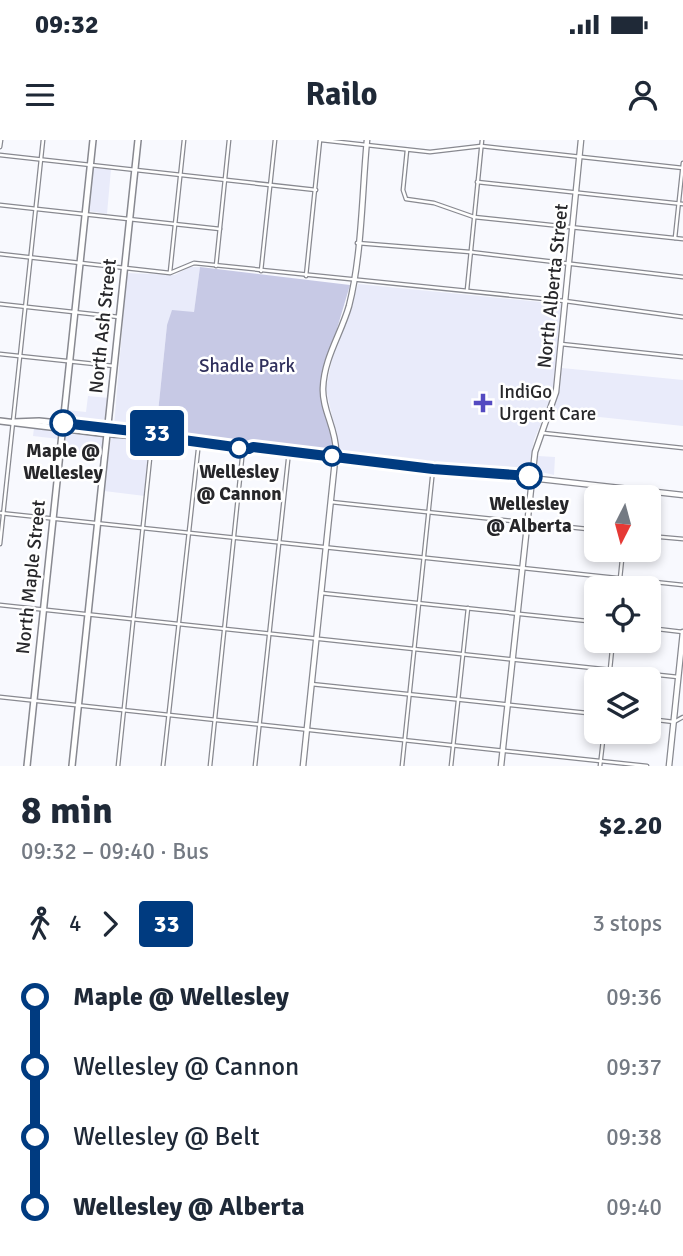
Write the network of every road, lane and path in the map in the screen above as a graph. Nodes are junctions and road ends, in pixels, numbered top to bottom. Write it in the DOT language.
graph roads {
  1 [pos="1,140"];
  2 [pos="43,140"];
  3 [pos="93,140"];
  4 [pos="138,140"];
  5 [pos="184,140"];
  6 [pos="229,140"];
  7 [pos="275,140"];
  8 [pos="321,140"];
  9 [pos="482,140"];
  10 [pos="581,140"];
  11 [pos="367,143"];
  12 [pos="0,146"];
  13 [pos="481,146"];
  14 [pos="407,150"];
  15 [pos="0,155"];
  16 [pos="580,156"];
  17 [pos="41,160"];
  18 [pos="90,165"];
  19 [pos="683,166"];
  20 [pos="135,170"];
  21 [pos="180,175"];
  22 [pos="225,179"];
  23 [pos="478,182"];
  24 [pos="271,185"];
  25 [pos="316,190"];
  26 [pos="576,192"];
  27 [pos="681,203"];
  28 [pos="0,205"];
  29 [pos="36,209"];
  30 [pos="85,214"];
  31 [pos="474,216"];
  32 [pos="130,219"];
  33 [pos="176,224"];
  34 [pos="572,227"];
  35 [pos="220,229"];
  36 [pos="676,238"];
  37 [pos="683,239"];
  38 [pos="357,243"];
  39 [pos="470,253"];
  40 [pos="0,254"];
  41 [pos="30,258"];
  42 [pos="80,263"];
  43 [pos="569,263"];
  44 [pos="216,266"];
  45 [pos="125,268"];
  46 [pos="261,271"];
  47 [pos="170,273"];
  48 [pos="306,276"];
  49 [pos="683,277"];
  50 [pos="353,281"];
  51 [pos="467,291"];
  52 [pos="565,301"];
  53 [pos="0,304"];
  54 [pos="25,307"];
  55 [pos="75,312"];
  56 [pos="119,317"];
  57 [pos="683,317"];
  58 [pos="561,344"];
  59 [pos="0,354"];
  60 [pos="20,356"];
  61 [pos="683,357"];
  62 [pos="70,361"];
  63 [pos="114,366"];
  64 [pos="0,421"];
  65 [pos="13,422"];
  66 [pos="63,426"];
  67 [pos="108,431"];
  68 [pos="540,433"];
  69 [pos="175,437"];
  70 [pos="152,439"];
  71 [pos="199,441"];
  72 [pos="230,444"];
  73 [pos="253,447"];
  74 [pos="683,448"];
  75 [pos="243,449"];
  76 [pos="289,451"];
  77 [pos="337,456"];
  78 [pos="457,466"];
  79 [pos="433,469"];
  80 [pos="442,470"];
  81 [pos="468,472"];
  82 [pos="529,476"];
  83 [pos="605,485"];
  84 [pos="662,492"];
  85 [pos="683,494"];
  86 [pos="331,502"];
  87 [pos="429,512"];
  88 [pos="2,513"];
  89 [pos="53,518"];
  90 [pos="527,522"];
  91 [pos="98,523"];
  92 [pos="143,528"];
  93 [pos="584,529"];
  94 [pos="189,533"];
  95 [pos="662,537"];
  96 [pos="234,538"];
  97 [pos="683,539"];
  98 [pos="279,543"];
  99 [pos="0,544"];
  100 [pos="326,547"];
  101 [pos="424,557"];
  102 [pos="522,568"];
  103 [pos="593,576"];
  104 [pos="661,583"];
  105 [pos="683,585"];
  106 [pos="321,593"];
  107 [pos="419,603"];
  108 [pos="0,605"];
  109 [pos="468,608"];
  110 [pos="43,609"];
  111 [pos="88,614"];
  112 [pos="517,614"];
  113 [pos="133,619"];
  114 [pos="584,621"];
  115 [pos="178,624"];
  116 [pos="224,629"];
  117 [pos="661,629"];
  118 [pos="683,632"];
  119 [pos="269,634"];
  120 [pos="317,639"];
  121 [pos="414,648"];
  122 [pos="463,654"];
  123 [pos="512,659"];
  124 [pos="584,667"];
  125 [pos="661,675"];
  126 [pos="678,677"];
  127 [pos="312,684"];
  128 [pos="409,694"];
  129 [pos="0,697"];
  130 [pos="458,699"];
  131 [pos="33,700"];
  132 [pos="78,705"];
  133 [pos="508,705"];
  134 [pos="124,710"];
  135 [pos="584,713"];
  136 [pos="169,715"];
  137 [pos="683,717"];
  138 [pos="215,720"];
  139 [pos="661,720"];
  140 [pos="674,722"];
  141 [pos="260,725"];
  142 [pos="307,730"];
  143 [pos="404,740"];
  144 [pos="453,744"];
  145 [pos="603,744"];
  146 [pos="503,750"];
  147 [pos="601,764"];
  148 [pos="27,766"];
  149 [pos="72,766"];
  150 [pos="118,766"];
  151 [pos="163,766"];
  152 [pos="210,766"];
  153 [pos="255,766"];
  154 [pos="303,766"];
  155 [pos="402,766"];
  156 [pos="451,766"];
  157 [pos="501,766"];
  158 [pos="648,766"];
  159 [pos="669,766"];
  1 -- 12 [label="street"];
  2 -- 17 [label="street"];
  3 -- 18 [label="main road, North Maple Street"];
  4 -- 20 [label="main road, North Ash Street"];
  5 -- 21 [label="street"];
  6 -- 22 [label="street"];
  7 -- 24 [label="street"];
  8 -- 11 [label="street"];
  8 -- 25 [label="street"];
  9 -- 13 [label="street"];
  10 -- 16 [label="main road, North Alberta Street"];
  11 -- 14 [label="street"];
  11 -- 38 [label="main road"];
  13 -- 14 [label="street"];
  13 -- 16 [label="street"];
  13 -- 23 [label="street"];
  14 -- 31 [label="street"];
  15 -- 17 [label="street"];
  16 -- 19 [label="street"];
  16 -- 26 [label="main road, North Alberta Street"];
  17 -- 18 [label="street"];
  17 -- 29 [label="street"];
  18 -- 20 [label="street"];
  18 -- 30 [label="main road, North Maple Street"];
  19 -- 27 [label="street"];
  20 -- 21 [label="street"];
  20 -- 32 [label="main road, North Ash Street"];
  21 -- 22 [label="street"];
  21 -- 33 [label="street"];
  22 -- 24 [label="street"];
  22 -- 35 [label="street"];
  23 -- 26 [label="street"];
  23 -- 31 [label="street"];
  24 -- 25 [label="street"];
  24 -- 46 [label="street"];
  25 -- 48 [label="street"];
  26 -- 27 [label="street"];
  26 -- 34 [label="main road, North Alberta Street"];
  27 -- 36 [label="street"];
  28 -- 29 [label="street"];
  29 -- 30 [label="street"];
  29 -- 41 [label="street"];
  30 -- 32 [label="street"];
  30 -- 42 [label="main road, North Maple Street"];
  31 -- 34 [label="street"];
  31 -- 39 [label="street"];
  32 -- 33 [label="street"];
  32 -- 45 [label="main road, North Ash Street"];
  33 -- 35 [label="street"];
  33 -- 47 [label="street"];
  34 -- 36 [label="street"];
  34 -- 43 [label="main road, North Alberta Street"];
  35 -- 44 [label="street"];
  36 -- 37 [label="street"];
  38 -- 39 [label="street"];
  38 -- 50 [label="main road"];
  39 -- 43 [label="street"];
  39 -- 51 [label="street"];
  40 -- 41 [label="street"];
  41 -- 42 [label="street"];
  41 -- 54 [label="street"];
  42 -- 45 [label="street"];
  42 -- 55 [label="main road, North Maple Street"];
  43 -- 49 [label="street"];
  43 -- 52 [label="main road, North Alberta Street"];
  44 -- 46 [label="street"];
  44 -- 47 [label="street"];
  45 -- 47 [label="street"];
  45 -- 56 [label="main road, North Ash Street"];
  46 -- 48 [label="street"];
  48 -- 50 [label="street"];
  50 -- 51 [label="street"];
  50 -- 77 [label="main road"];
  51 -- 52 [label="street"];
  52 -- 57 [label="street"];
  52 -- 58 [label="main road, North Alberta Street"];
  53 -- 54 [label="street"];
  54 -- 55 [label="street"];
  54 -- 60 [label="street"];
  55 -- 56 [label="street"];
  55 -- 62 [label="main road, North Maple Street"];
  56 -- 63 [label="main road, North Ash Street"];
  58 -- 61 [label="street"];
  58 -- 68 [label="main road, North Alberta Street"];
  59 -- 60 [label="street"];
  60 -- 62 [label="street"];
  60 -- 65 [label="street"];
  62 -- 63 [label="street"];
  62 -- 66 [label="main road, North Maple Street"];
  63 -- 67 [label="main road, North Ash Street"];
  64 -- 65 [label="main road"];
  65 -- 66 [label="main road"];
  65 -- 88 [label="street"];
  66 -- 67 [label="main road"];
  66 -- 89 [label="main road, North Maple Street"];
  67 -- 69 [label="main road"];
  67 -- 70 [label="main road"];
  67 -- 91 [label="main road, North Ash Street"];
  68 -- 74 [label="street"];
  68 -- 82 [label="main road, North Alberta Street"];
  69 -- 70 [label="main road"];
  69 -- 71 [label="main road"];
  70 -- 92 [label="street"];
  71 -- 72 [label="main road"];
  71 -- 94 [label="street"];
  72 -- 73 [label="main road"];
  72 -- 75 [label="main road"];
  73 -- 75 [label="main road"];
  73 -- 76 [label="main road"];
  75 -- 96 [label="street"];
  76 -- 77 [label="main road"];
  76 -- 98 [label="street"];
  77 -- 78 [label="main road"];
  77 -- 79 [label="main road"];
  77 -- 86 [label="main road"];
  78 -- 80 [label="main road"];
  78 -- 81 [label="main road"];
  78 -- 82 [label="main road"];
  79 -- 80 [label="main road"];
  79 -- 87 [label="street"];
  80 -- 81 [label="main road"];
  81 -- 82 [label="main road"];
  82 -- 83 [label="main road"];
  82 -- 90 [label="main road, North Alberta Street"];
  84 -- 85 [label="main road"];
  86 -- 87 [label="street"];
  86 -- 100 [label="main road"];
  87 -- 90 [label="street"];
  87 -- 101 [label="street"];
  88 -- 89 [label="street"];
  88 -- 99 [label="street"];
  89 -- 91 [label="street"];
  89 -- 110 [label="main road, North Maple Street"];
  90 -- 93 [label="street"];
  90 -- 102 [label="main road, North Alberta Street"];
  91 -- 92 [label="street"];
  91 -- 111 [label="main road, North Ash Street"];
  92 -- 94 [label="street"];
  92 -- 113 [label="street"];
  94 -- 96 [label="street"];
  94 -- 115 [label="street"];
  95 -- 97 [label="street"];
  96 -- 98 [label="street"];
  96 -- 116 [label="street"];
  98 -- 100 [label="street"];
  98 -- 119 [label="street"];
  100 -- 101 [label="street"];
  100 -- 106 [label="main road"];
  101 -- 102 [label="street"];
  101 -- 107 [label="street"];
  102 -- 103 [label="street"];
  102 -- 112 [label="main road, North Alberta Street"];
  104 -- 105 [label="street"];
  106 -- 107 [label="street"];
  106 -- 120 [label="main road"];
  107 -- 109 [label="street"];
  107 -- 121 [label="street"];
  108 -- 110 [label="street"];
  109 -- 112 [label="street"];
  109 -- 122 [label="street"];
  110 -- 111 [label="street"];
  110 -- 131 [label="main road, North Maple Street"];
  111 -- 113 [label="street"];
  111 -- 132 [label="main road, North Ash Street"];
  112 -- 114 [label="street"];
  112 -- 123 [label="main road, North Alberta Street"];
  113 -- 115 [label="street"];
  113 -- 134 [label="street"];
  115 -- 116 [label="street"];
  115 -- 136 [label="street"];
  116 -- 119 [label="street"];
  116 -- 138 [label="street"];
  117 -- 118 [label="street"];
  118 -- 126 [label="main road"];
  119 -- 120 [label="street"];
  119 -- 141 [label="street"];
  120 -- 121 [label="street"];
  120 -- 127 [label="main road"];
  121 -- 122 [label="street"];
  121 -- 128 [label="street"];
  122 -- 123 [label="street"];
  122 -- 130 [label="street"];
  123 -- 124 [label="street"];
  123 -- 133 [label="main road, North Alberta Street"];
  125 -- 126 [label="street"];
  126 -- 140 [label="main road"];
  127 -- 128 [label="street"];
  127 -- 142 [label="main road"];
  128 -- 130 [label="street"];
  128 -- 143 [label="street"];
  129 -- 131 [label="street"];
  130 -- 133 [label="street"];
  130 -- 144 [label="street"];
  131 -- 132 [label="street"];
  131 -- 148 [label="main road, North Maple Street"];
  132 -- 134 [label="street"];
  132 -- 149 [label="main road, North Ash Street"];
  133 -- 135 [label="street"];
  133 -- 146 [label="main road, North Alberta Street"];
  134 -- 136 [label="street"];
  134 -- 150 [label="street"];
  136 -- 138 [label="street"];
  136 -- 151 [label="street"];
  137 -- 140 [label="street"];
  138 -- 141 [label="street"];
  138 -- 152 [label="street"];
  139 -- 140 [label="street"];
  140 -- 159 [label="main road"];
  141 -- 142 [label="street"];
  141 -- 153 [label="street"];
  142 -- 143 [label="street"];
  142 -- 154 [label="main road"];
  143 -- 144 [label="street"];
  143 -- 155 [label="street"];
  144 -- 146 [label="street"];
  144 -- 156 [label="street"];
  145 -- 147 [label="street"];
  146 -- 147 [label="street"];
  146 -- 157 [label="main road, North Alberta Street"];
  147 -- 158 [label="street"];
}
